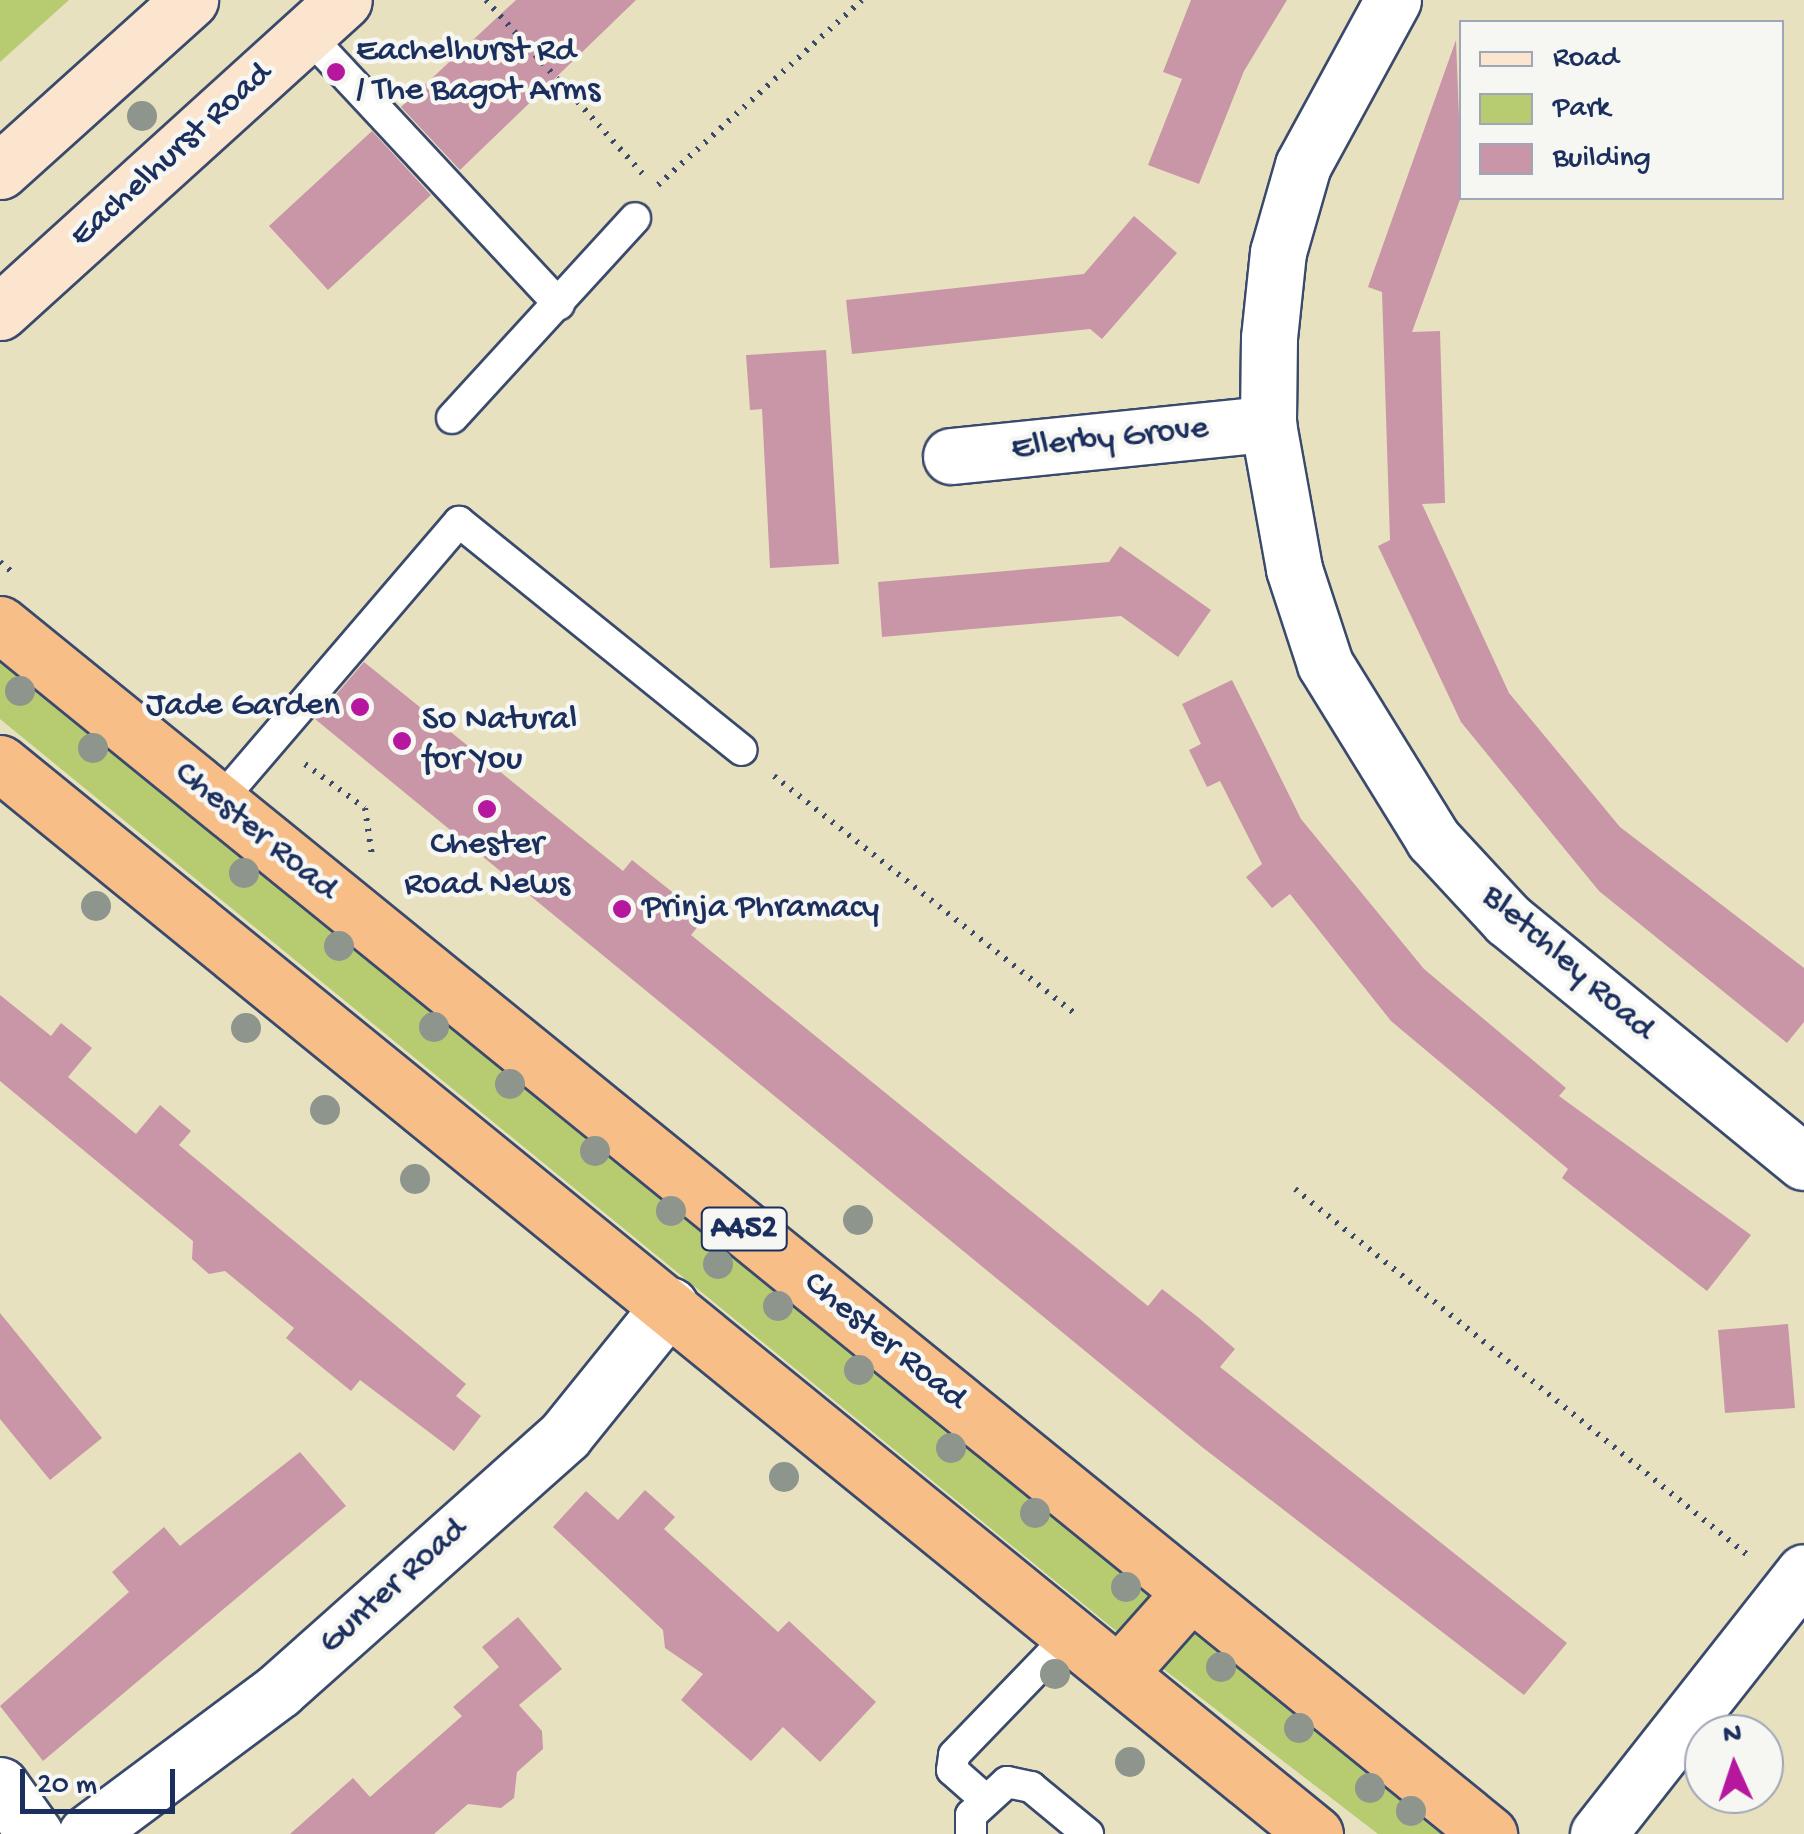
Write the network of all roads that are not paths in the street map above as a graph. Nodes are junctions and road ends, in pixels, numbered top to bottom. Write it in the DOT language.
graph roads {
  1 [pos="190,0"];
  2 [pos="1394,0"];
  3 [pos="325,16"];
  4 [pos="0,171"];
  5 [pos="635,218"];
  6 [pos="559,304"];
  7 [pos="0,312"];
  8 [pos="452,418"];
  9 [pos="1268,424"];
  10 [pos="951,456"];
  11 [pos="0,624"];
  12 [pos="742,750"];
  13 [pos="0,763"];
  14 [pos="219,802"];
  15 [pos="1804,1162"];
  16 [pos="670,1305"];
  17 [pos="1797,1580"];
  18 [pos="1191,1592"];
  19 [pos="1071,1634"];
  20 [pos="1118,1673"];
  21 [pos="0,1785"];
  22 [pos="986,1800"];
  23 [pos="34,1834"];
  24 [pos="86,1834"];
  25 [pos="971,1834"];
  26 [pos="1088,1834"];
  27 [pos="1315,1834"];
  28 [pos="1489,1834"];
  29 [pos="1598,1834"];
  1 -- 4 [label="main road"];
  2 -- 9 [label="street, Bletchley Road"];
  3 -- 6 [label="lane"];
  3 -- 7 [label="main road, Eachelhurst Road"];
  5 -- 6 [label="lane"];
  6 -- 8 [label="lane"];
  9 -- 10 [label="street, Ellerby Grove"];
  9 -- 15 [label="street, Bletchley Road"];
  11 -- 14 [label="highway, Chester Road / A452"];
  12 -- 14 [label="lane"];
  13 -- 16 [label="highway"];
  14 -- 18 [label="highway, Chester Road / A452"];
  16 -- 19 [label="highway"];
  16 -- 24 [label="street, Gunter Road"];
  17 -- 29 [label="street"];
  18 -- 20 [label="highway"];
  18 -- 28 [label="highway, Chester Road / A452"];
  19 -- 20 [label="highway"];
  19 -- 22 [label="lane"];
  20 -- 27 [label="highway"];
  21 -- 23 [label="street"];
  22 -- 25 [label="lane"];
  22 -- 26 [label="lane"];
}
